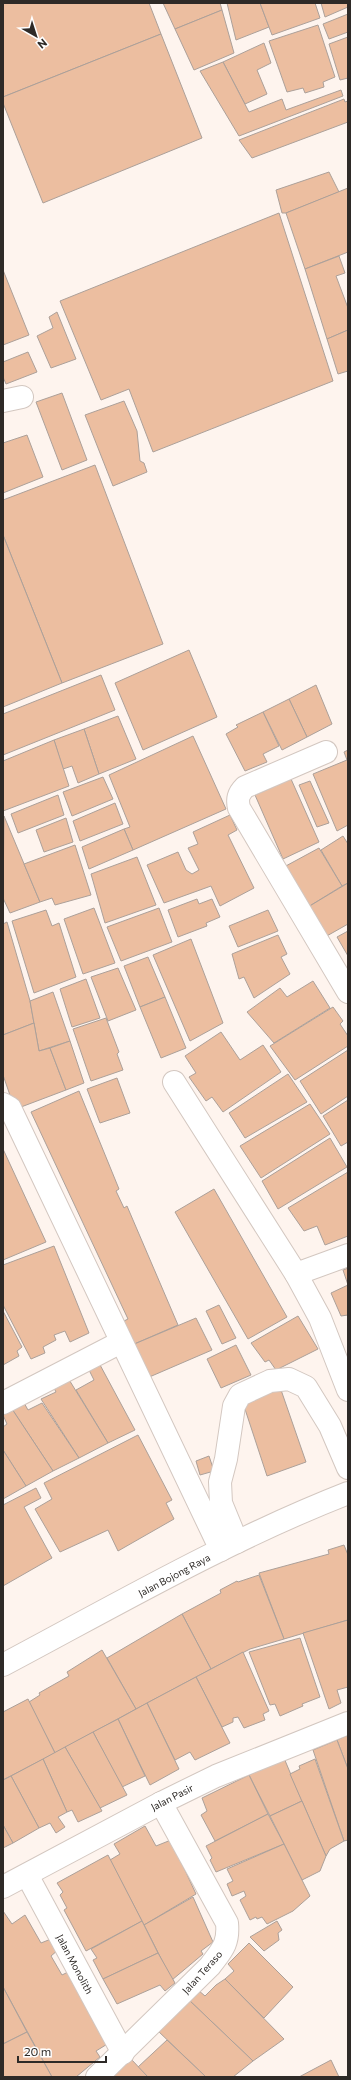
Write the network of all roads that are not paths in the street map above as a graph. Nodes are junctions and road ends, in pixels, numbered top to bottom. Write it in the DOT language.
graph roads {
  1 [pos="326,752"];
  2 [pos="348,992"];
  3 [pos="174,1082"];
  4 [pos="3,1104"];
  5 [pos="348,1255"];
  6 [pos="296,1274"];
  7 [pos="121,1342"];
  8 [pos="348,1390"];
  9 [pos="3,1403"];
  10 [pos="348,1468"];
  11 [pos="348,1493"];
  12 [pos="229,1546"];
  13 [pos="3,1666"];
  14 [pos="348,1723"];
  15 [pos="160,1802"];
  16 [pos="27,1875"];
  17 [pos="3,1887"];
  18 [pos="123,2053"];
  19 [pos="97,2077"];
  1 -- 2 [label="street"];
  3 -- 6 [label="street"];
  4 -- 7 [label="street"];
  5 -- 6 [label="street"];
  6 -- 8 [label="street"];
  7 -- 9 [label="street"];
  7 -- 12 [label="street"];
  10 -- 12 [label="street"];
  11 -- 12 [label="street, Jalan Bojong Raya"];
  12 -- 13 [label="street, Jalan Bojong Raya"];
  14 -- 15 [label="street, Jalan Pasir"];
  15 -- 16 [label="street, Jalan Pasir"];
  15 -- 18 [label="street, Jalan Teraso"];
  16 -- 17 [label="street, Jalan Pasir"];
  16 -- 18 [label="street, Jalan Monolith"];
  18 -- 19 [label="street, Jalan Teraso"];
}
